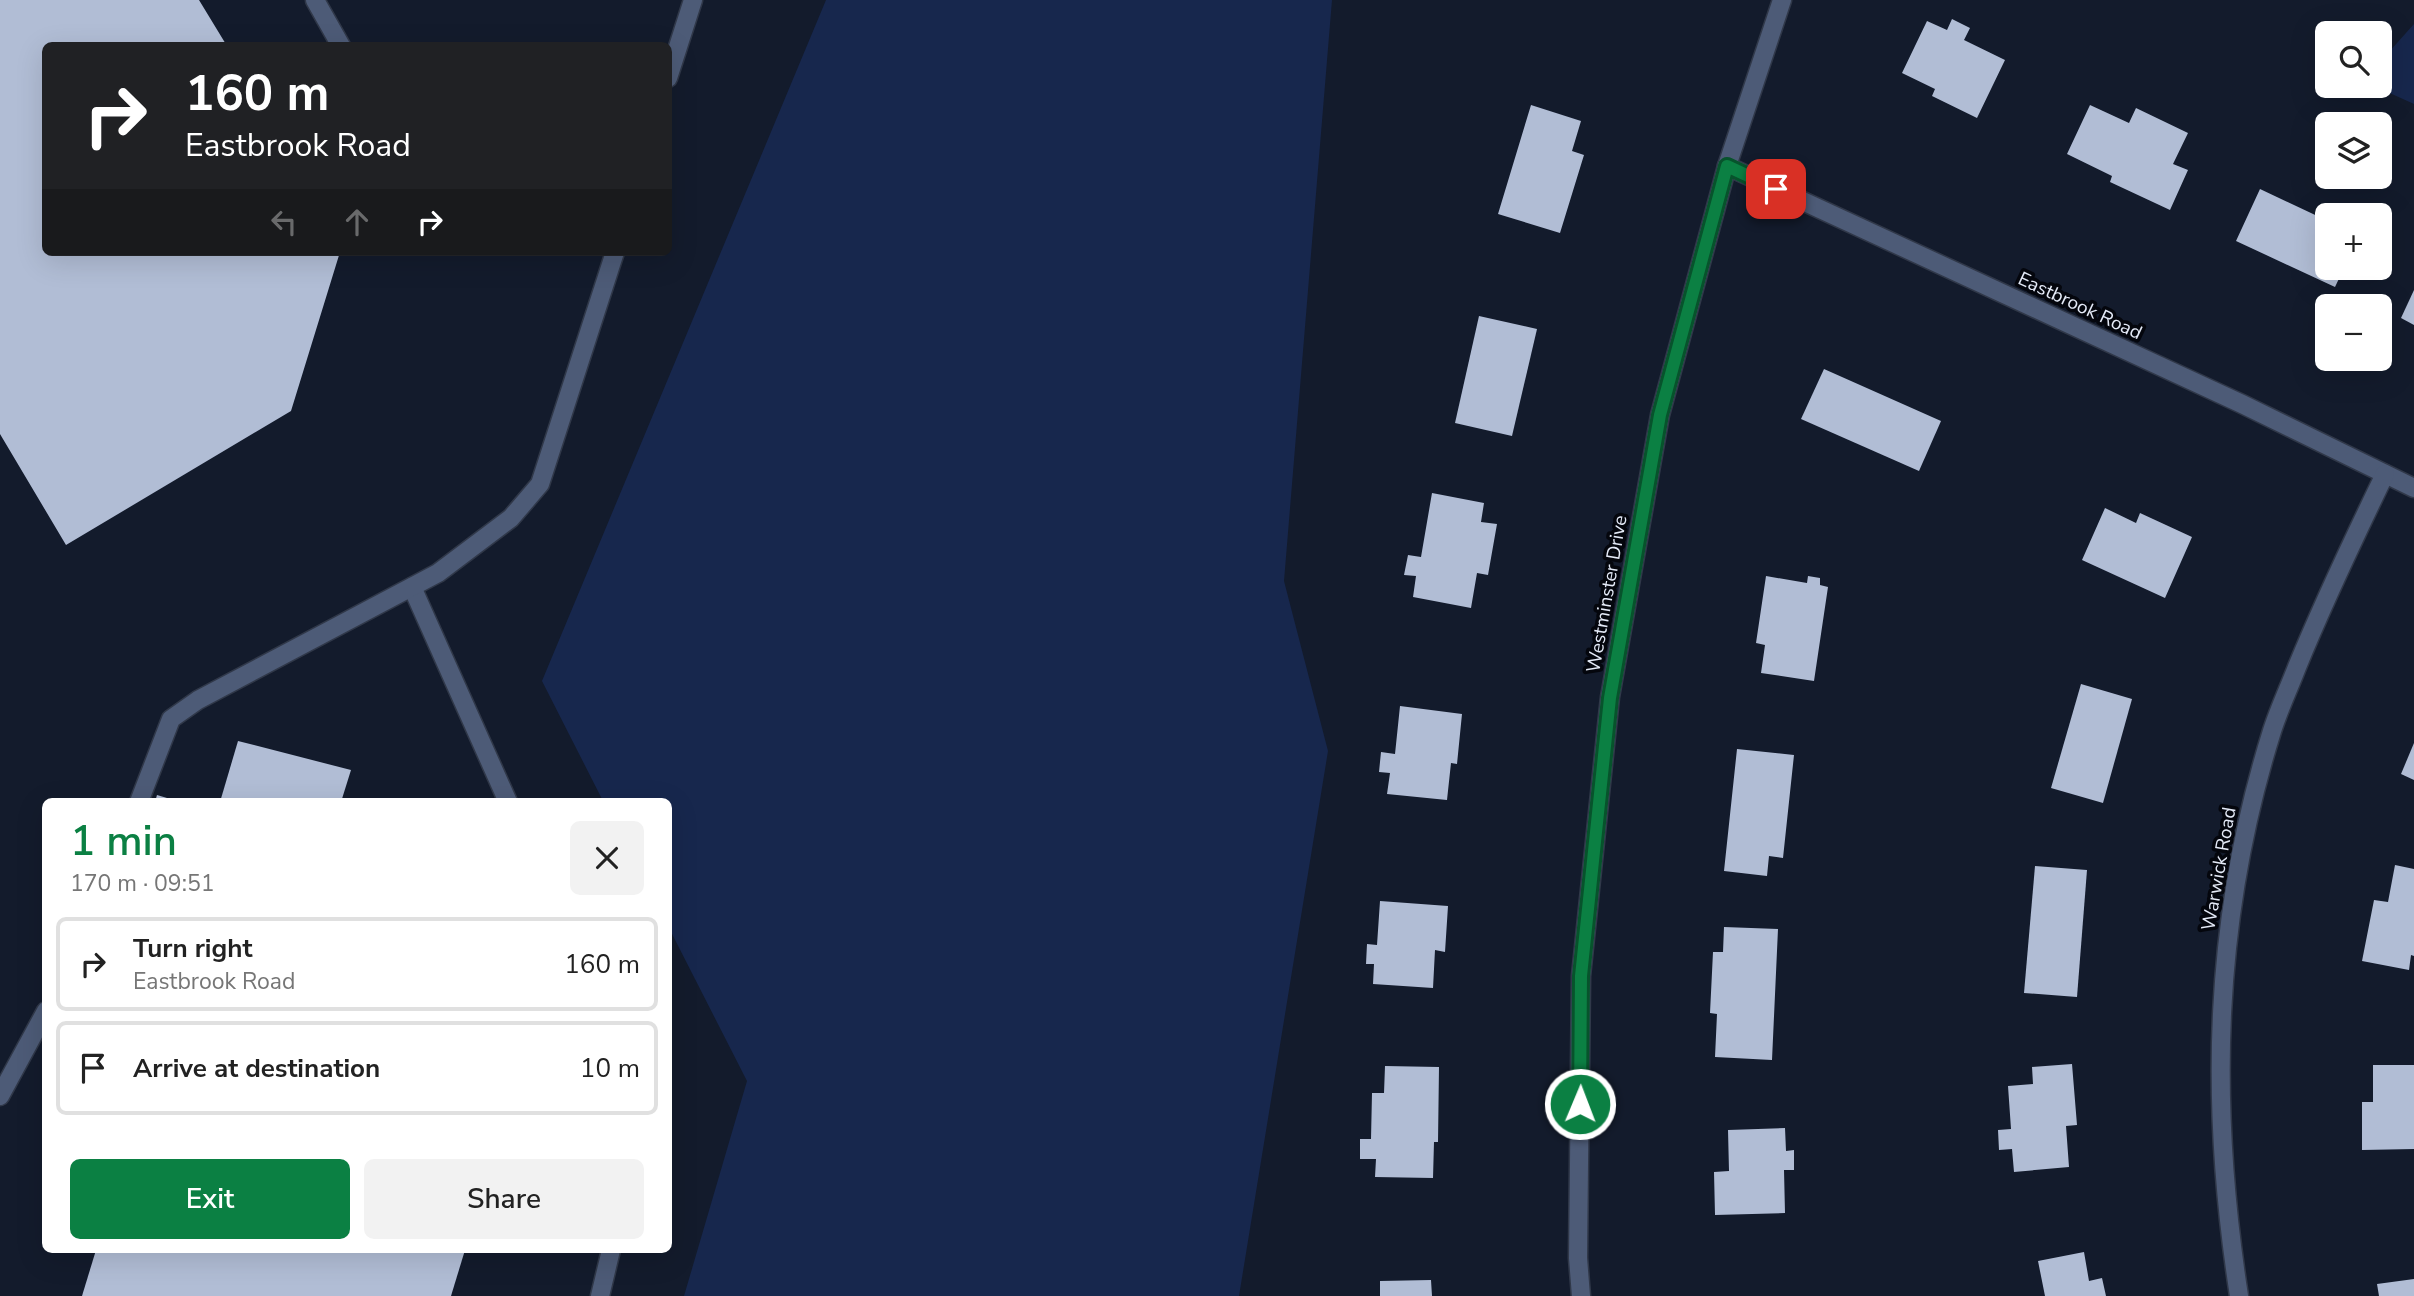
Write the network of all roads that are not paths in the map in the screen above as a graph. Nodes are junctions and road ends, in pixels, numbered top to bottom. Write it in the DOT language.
graph roads {
  1 [pos="314,0"];
  2 [pos="693,0"];
  3 [pos="1782,0"];
  4 [pos="339,42"];
  5 [pos="672,66"];
  6 [pos="1727,166"];
  7 [pos="614,256"];
  8 [pos="2385,474"];
  9 [pos="2414,488"];
  10 [pos="412,587"];
  11 [pos="141,798"];
  12 [pos="506,798"];
  13 [pos="42,1018"];
  14 [pos="0,1096"];
  15 [pos="610,1253"];
  16 [pos="600,1296"];
  17 [pos="1581,1296"];
  18 [pos="2239,1296"];
  1 -- 4 [label="street"];
  2 -- 5 [label="street"];
  3 -- 6 [label="street, Westminster Drive"];
  6 -- 8 [label="street, Eastbrook Road"];
  6 -- 17 [label="street, Westminster Drive"];
  7 -- 10 [label="street"];
  8 -- 9 [label="street, Eastbrook Road"];
  8 -- 18 [label="street, Warwick Road"];
  10 -- 11 [label="street"];
  10 -- 12 [label="street"];
  13 -- 14 [label="street"];
  15 -- 16 [label="street"];
}
